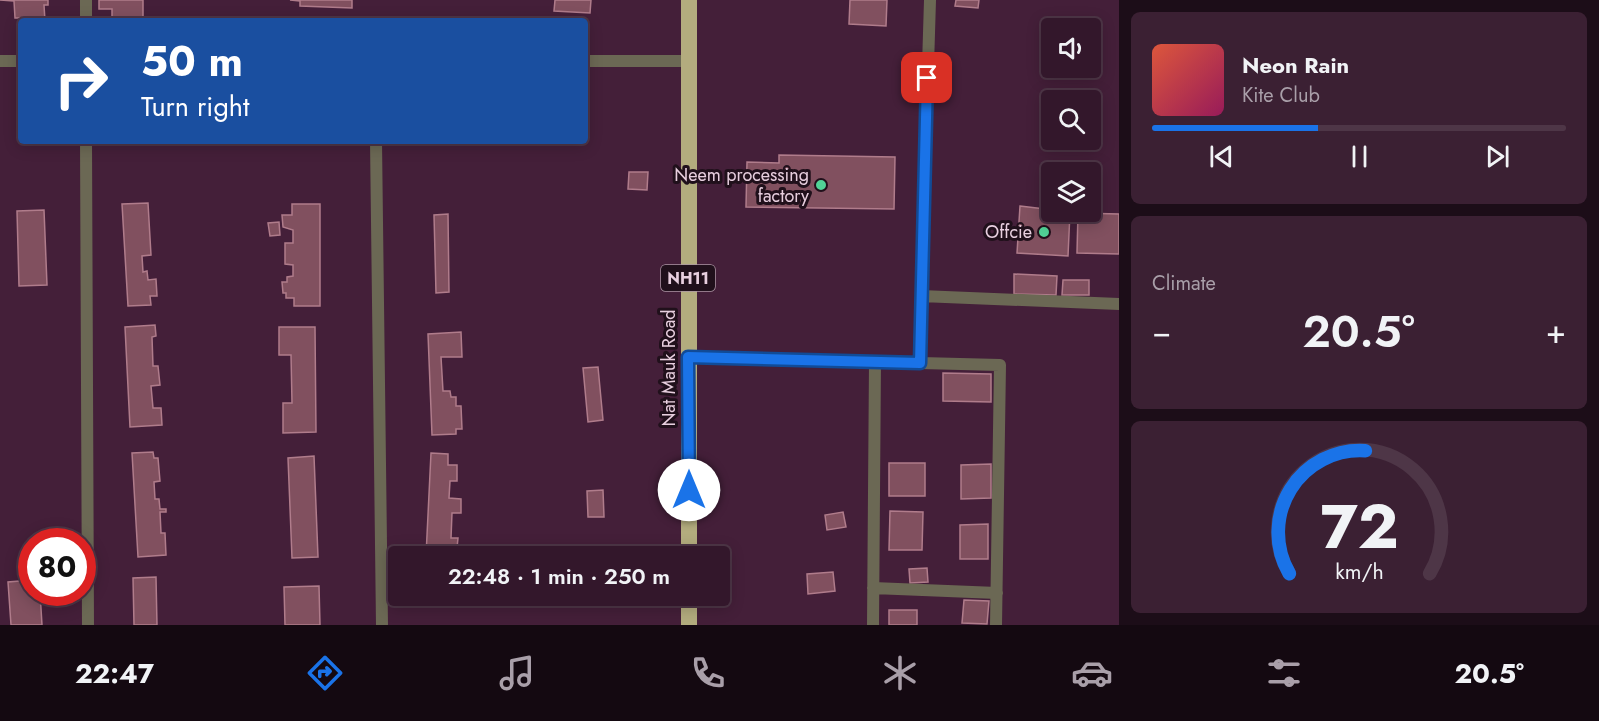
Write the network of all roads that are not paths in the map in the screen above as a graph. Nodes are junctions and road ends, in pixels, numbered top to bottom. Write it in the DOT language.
graph roads {
  1 [pos="86,0"];
  2 [pos="689,0"];
  3 [pos="930,0"];
  4 [pos="86,18"];
  5 [pos="0,61"];
  6 [pos="18,61"];
  7 [pos="588,61"];
  8 [pos="687,61"];
  9 [pos="86,144"];
  10 [pos="376,144"];
  11 [pos="921,296"];
  12 [pos="1119,304"];
  13 [pos="688,357"];
  14 [pos="875,362"];
  15 [pos="920,363"];
  16 [pos="689,546"];
  17 [pos="873,588"];
  18 [pos="997,593"];
  19 [pos="689,606"];
  20 [pos="88,625"];
  21 [pos="382,625"];
  22 [pos="689,625"];
  23 [pos="873,625"];
  24 [pos="996,625"];
  1 -- 4 [label="street"];
  2 -- 8 [label="highway, Nat Mauk Road / NH11"];
  3 -- 11 [label="street"];
  5 -- 6 [label="street"];
  7 -- 8 [label="street"];
  8 -- 13 [label="highway, Nat Mauk Road / NH11"];
  9 -- 20 [label="street"];
  10 -- 21 [label="street"];
  11 -- 12 [label="street"];
  11 -- 15 [label="street"];
  13 -- 14 [label="street"];
  13 -- 16 [label="highway, Nat Mauk Road / NH11"];
  14 -- 15 [label="street"];
  14 -- 17 [label="street"];
  15 -- 18 [label="street"];
  17 -- 18 [label="street"];
  17 -- 23 [label="street"];
  18 -- 24 [label="street"];
  19 -- 22 [label="highway"];
}
